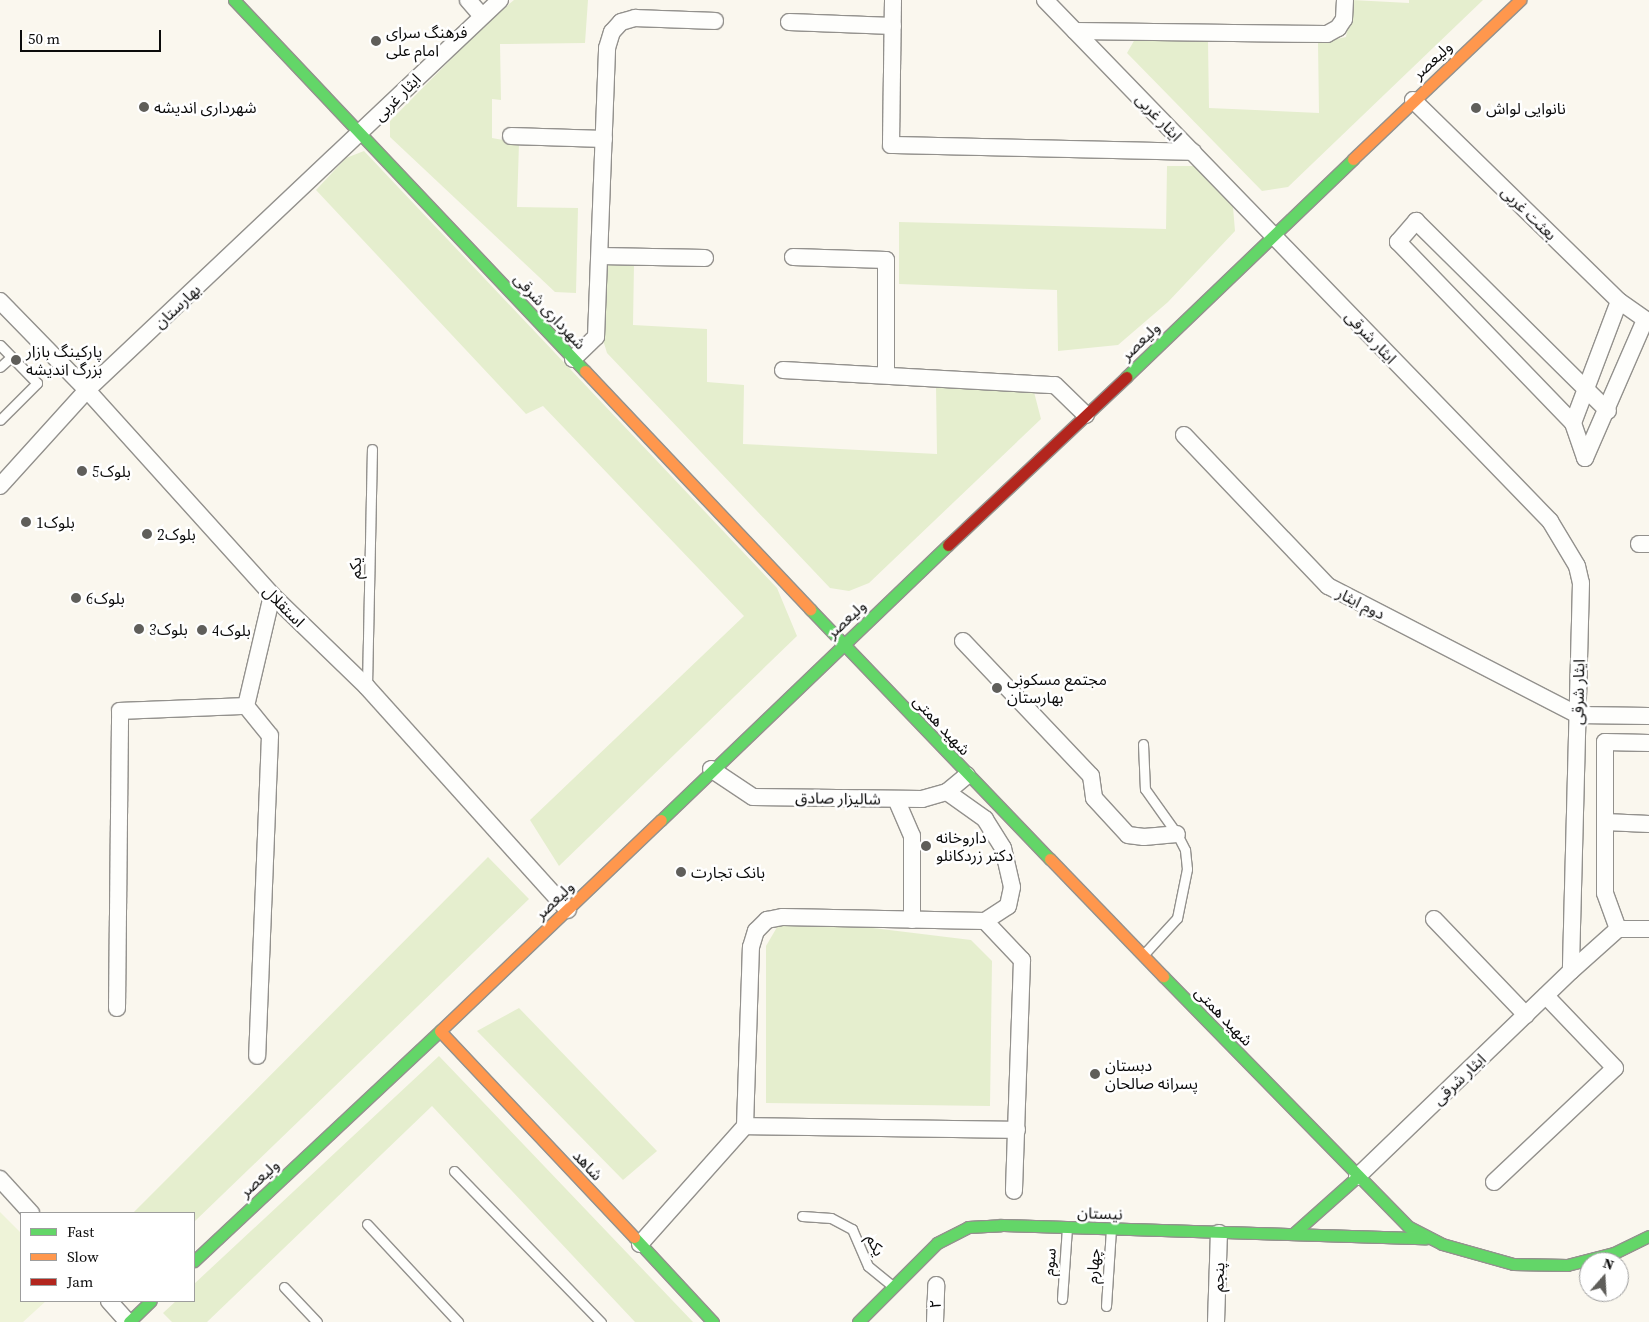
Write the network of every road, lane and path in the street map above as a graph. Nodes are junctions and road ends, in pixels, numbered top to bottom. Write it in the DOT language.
graph roads {
  1 [pos="234,0"];
  2 [pos="468,0"];
  3 [pos="500,0"];
  4 [pos="893,0"];
  5 [pos="1045,0"];
  6 [pos="1345,0"];
  7 [pos="1520,0"];
  8 [pos="481,15"];
  9 [pos="715,21"];
  10 [pos="789,22"];
  11 [pos="893,26"];
  12 [pos="1075,31"];
  13 [pos="1413,100"];
  14 [pos="361,134"];
  15 [pos="511,136"];
  16 [pos="604,139"];
  17 [pos="1193,152"];
  18 [pos="1272,236"];
  19 [pos="600,256"];
  20 [pos="793,257"];
  21 [pos="705,258"];
  22 [pos="0,301"];
  23 [pos="1619,302"];
  24 [pos="1647,321"];
  25 [pos="0,345"];
  26 [pos="11,357"];
  27 [pos="573,359"];
  28 [pos="0,367"];
  29 [pos="783,370"];
  30 [pos="886,375"];
  31 [pos="1584,388"];
  32 [pos="87,390"];
  33 [pos="1608,411"];
  34 [pos="1086,415"];
  35 [pos="0,420"];
  36 [pos="1573,423"];
  37 [pos="1184,435"];
  38 [pos="372,449"];
  39 [pos="0,486"];
  40 [pos="272,595"];
  41 [pos="963,641"];
  42 [pos="843,644"];
  43 [pos="367,687"];
  44 [pos="246,706"];
  45 [pos="1578,715"];
  46 [pos="1649,716"];
  47 [pos="1649,743"];
  48 [pos="1142,744"];
  49 [pos="711,769"];
  50 [pos="967,775"];
  51 [pos="947,792"];
  52 [pos="896,799"];
  53 [pos="1605,822"];
  54 [pos="1649,824"];
  55 [pos="1177,834"];
  56 [pos="568,910"];
  57 [pos="912,920"];
  58 [pos="1434,920"];
  59 [pos="985,922"];
  60 [pos="1618,929"];
  61 [pos="1649,929"];
  62 [pos="1142,956"];
  63 [pos="1572,971"];
  64 [pos="1546,996"];
  65 [pos="117,1008"];
  66 [pos="1526,1015"];
  67 [pos="440,1031"];
  68 [pos="257,1056"];
  69 [pos="745,1126"];
  70 [pos="1017,1130"];
  71 [pos="454,1171"];
  72 [pos="1357,1177"];
  73 [pos="0,1179"];
  74 [pos="1494,1182"];
  75 [pos="1014,1190"];
  76 [pos="30,1212"];
  77 [pos="802,1216"];
  78 [pos="367,1224"];
  79 [pos="1067,1228"];
  80 [pos="1111,1229"];
  81 [pos="1219,1233"];
  82 [pos="1294,1233"];
  83 [pos="1649,1236"];
  84 [pos="1425,1238"];
  85 [pos="640,1244"];
  86 [pos="195,1260"];
  87 [pos="893,1286"];
  88 [pos="936,1286"];
  89 [pos="284,1287"];
  90 [pos="1062,1298"];
  91 [pos="110,1302"];
  92 [pos="150,1302"];
  93 [pos="1106,1306"];
  94 [pos="128,1322"];
  95 [pos="317,1322"];
  96 [pos="458,1322"];
  97 [pos="601,1322"];
  98 [pos="713,1322"];
  99 [pos="858,1322"];
  100 [pos="935,1322"];
  101 [pos="1216,1322"];
  1 -- 14 [label="main road, شهرداری شرقی"];
  2 -- 8 [label="street"];
  3 -- 8 [label="street, ایثار غربی"];
  4 -- 11 [label="street"];
  5 -- 12 [label="street, ایثار غربی"];
  6 -- 12 [label="street"];
  7 -- 13 [label="main road, ولیعصر"];
  8 -- 14 [label="street, ایثار غربی"];
  9 -- 16 [label="street"];
  10 -- 11 [label="street"];
  11 -- 17 [label="street"];
  12 -- 17 [label="street, ایثار غربی"];
  13 -- 18 [label="main road, ولیعصر"];
  13 -- 23 [label="street, بعثت غربی"];
  14 -- 27 [label="main road, شهرداری شرقی"];
  14 -- 32 [label="street, بهارستان"];
  15 -- 16 [label="street"];
  16 -- 19 [label="street"];
  17 -- 18 [label="street, ایثار غربی"];
  18 -- 34 [label="main road, ولیعصر"];
  18 -- 45 [label="street, ایثار شرقی"];
  19 -- 21 [label="street"];
  19 -- 27 [label="street"];
  20 -- 30 [label="street"];
  22 -- 32 [label="street, استقلال"];
  23 -- 24 [label="street, بعثت غربی"];
  23 -- 31 [label="street"];
  24 -- 33 [label="street"];
  25 -- 26 [label="lane"];
  26 -- 28 [label="lane"];
  26 -- 35 [label="lane"];
  27 -- 42 [label="main road, شهرداری شرقی"];
  29 -- 30 [label="street"];
  30 -- 34 [label="street"];
  31 -- 33 [label="street"];
  31 -- 36 [label="street"];
  31 -- 36 [label="street"];
  32 -- 39 [label="street, بهارستان"];
  32 -- 40 [label="street, استقلال"];
  33 -- 36 [label="street"];
  34 -- 42 [label="main road, ولیعصر"];
  37 -- 45 [label="street, دوم ایثار"];
  38 -- 43 [label="lane, یکم"];
  40 -- 43 [label="street, استقلال"];
  40 -- 44 [label="street"];
  41 -- 55 [label="street"];
  42 -- 49 [label="main road, ولیعصر"];
  42 -- 50 [label="main road, شهید همتی"];
  43 -- 56 [label="street, استقلال"];
  44 -- 65 [label="street"];
  44 -- 68 [label="street"];
  45 -- 46 [label="street"];
  45 -- 63 [label="street, ایثار شرقی"];
  47 -- 53 [label="street"];
  48 -- 55 [label="lane"];
  49 -- 52 [label="street, شالیزار صادق"];
  49 -- 56 [label="main road, ولیعصر"];
  50 -- 51 [label="street, شالیزار صادق"];
  50 -- 62 [label="main road, شهید همتی"];
  51 -- 52 [label="street, شالیزار صادق"];
  51 -- 59 [label="street"];
  52 -- 57 [label="street"];
  53 -- 54 [label="street"];
  53 -- 60 [label="street"];
  55 -- 62 [label="lane"];
  56 -- 67 [label="main road, ولیعصر"];
  57 -- 59 [label="street"];
  57 -- 69 [label="street"];
  58 -- 66 [label="street"];
  59 -- 70 [label="street"];
  60 -- 61 [label="street"];
  60 -- 63 [label="street"];
  62 -- 72 [label="main road, شهید همتی"];
  63 -- 64 [label="street, ایثار شرقی"];
  64 -- 66 [label="street, ایثار شرقی"];
  64 -- 74 [label="street"];
  66 -- 72 [label="street, ایثار شرقی"];
  67 -- 85 [label="main road, شاهد"];
  67 -- 86 [label="main road, ولیعصر"];
  69 -- 70 [label="street"];
  69 -- 85 [label="street"];
  70 -- 75 [label="street"];
  71 -- 97 [label="lane"];
  72 -- 82 [label="main road"];
  72 -- 84 [label="main road, شهید همتی"];
  73 -- 76 [label="street"];
  77 -- 87 [label="lane, یکم"];
  78 -- 96 [label="lane"];
  79 -- 80 [label="main road, نيستان"];
  79 -- 87 [label="main road, نيستان"];
  79 -- 90 [label="lane, سوم"];
  80 -- 81 [label="main road, نيستان"];
  80 -- 93 [label="lane, چهارم"];
  81 -- 82 [label="main road, نيستان"];
  81 -- 101 [label="street, پنجم"];
  82 -- 84 [label="main road, نيستان"];
  83 -- 84 [label="main road, شهید همتی"];
  85 -- 98 [label="main road, شاهد"];
  87 -- 99 [label="main road, نيستان"];
  88 -- 100 [label="street, ۲"];
  89 -- 95 [label="lane"];
  91 -- 94 [label="street"];
  92 -- 94 [label="main road"];
}
